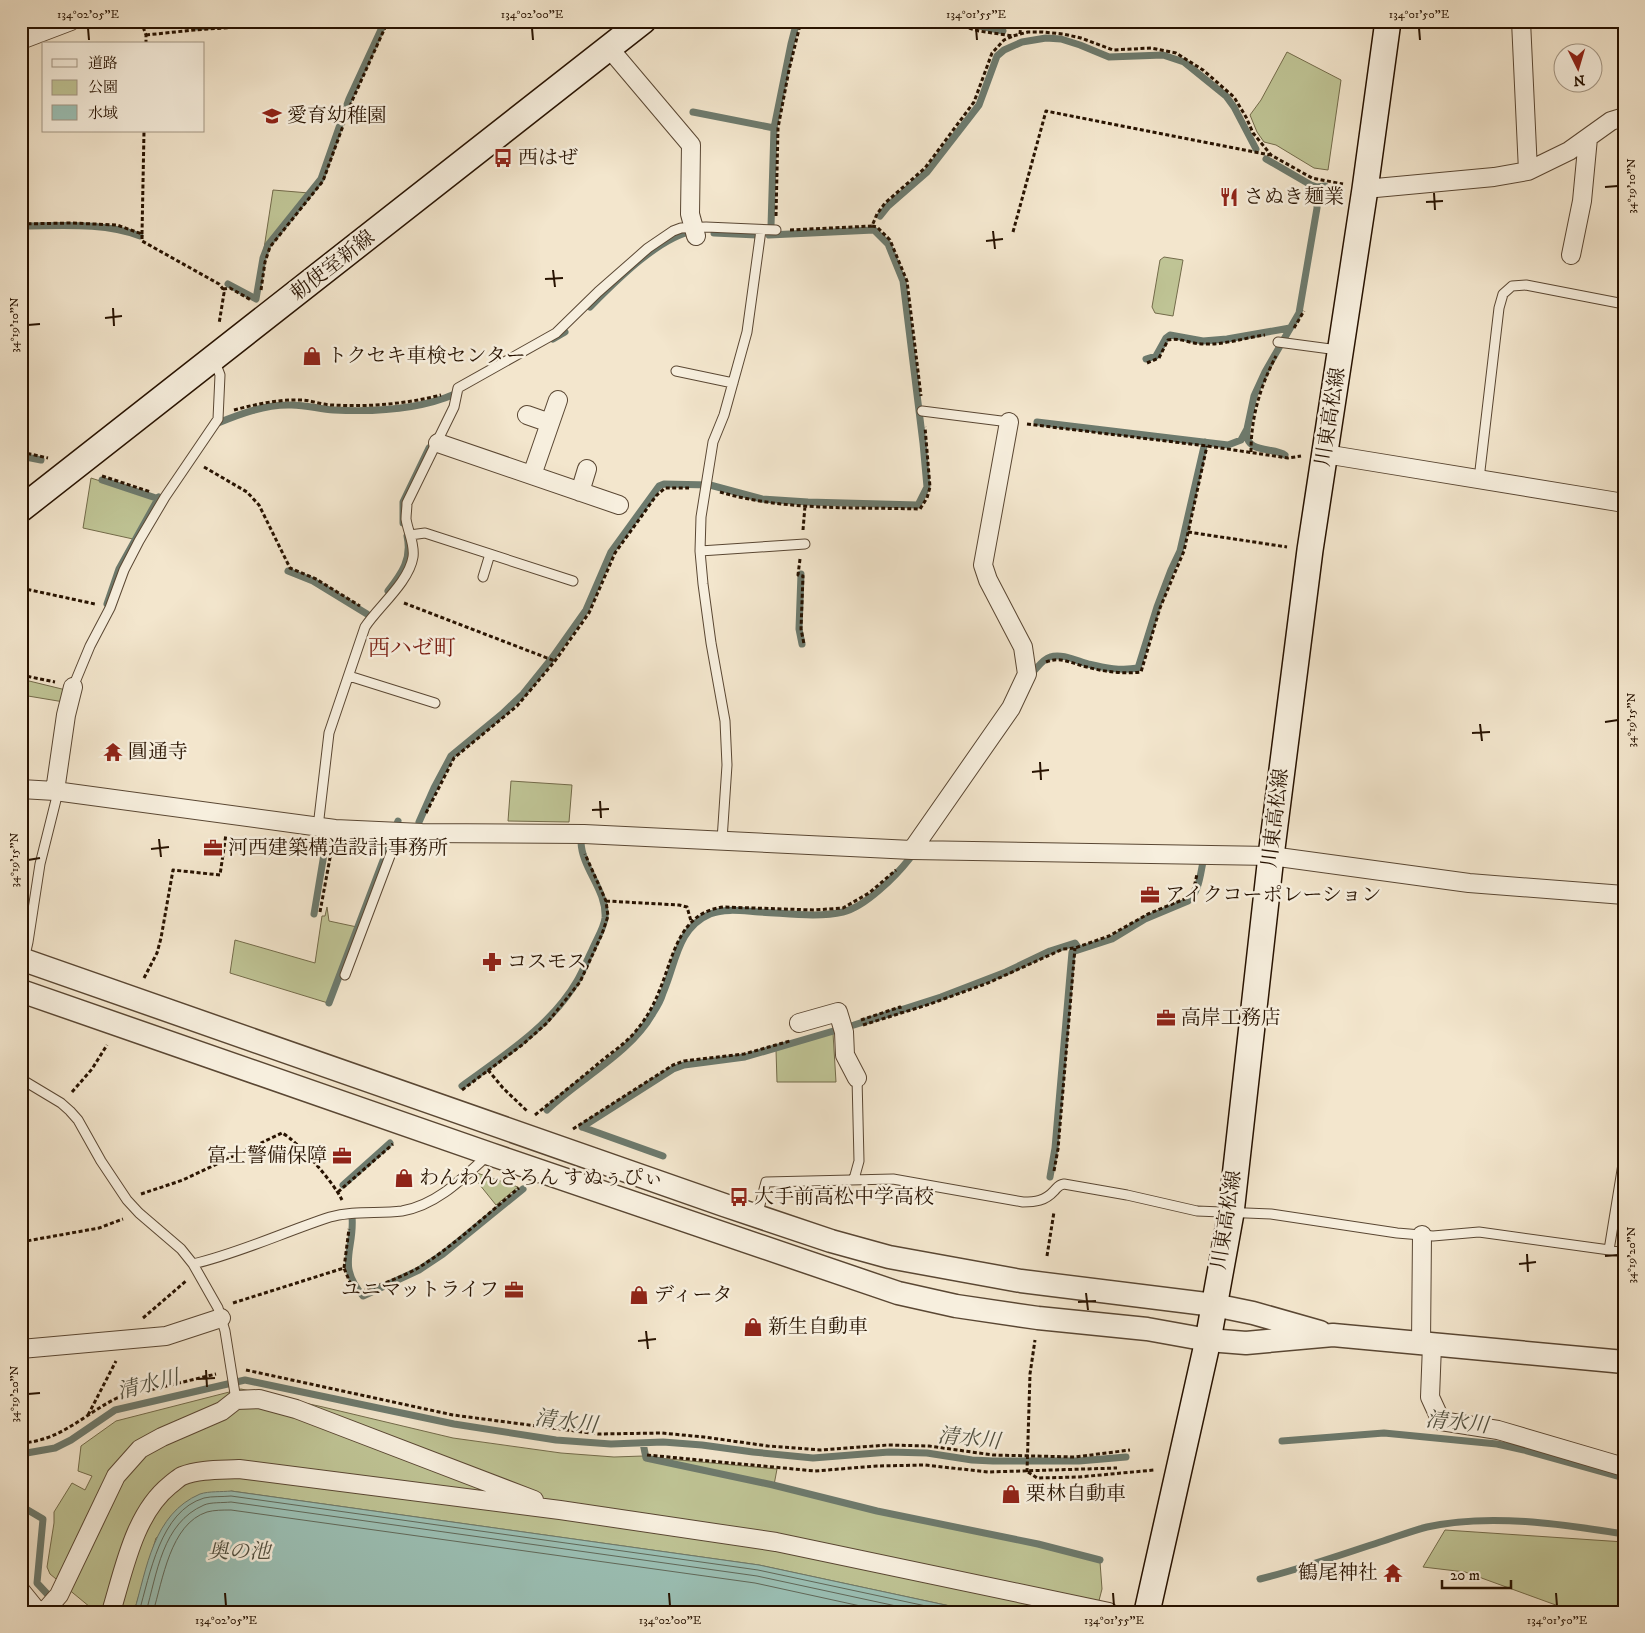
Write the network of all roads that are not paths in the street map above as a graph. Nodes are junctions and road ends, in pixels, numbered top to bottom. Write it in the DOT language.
graph roads {
  1 [pos="71,21"];
  2 [pos="643,21"];
  3 [pos="1388,21"];
  4 [pos="1520,21"];
  5 [pos="21,40"];
  6 [pos="609,48"];
  7 [pos="1624,117"];
  8 [pos="1588,138"];
  9 [pos="1528,171"];
  10 [pos="1365,189"];
  11 [pos="761,230"];
  12 [pos="776,230"];
  13 [pos="695,232"];
  14 [pos="1571,255"];
  15 [pos="1624,304"];
  16 [pos="1281,343"];
  17 [pos="1341,351"];
  18 [pos="214,359"];
  19 [pos="676,371"];
  20 [pos="733,383"];
  21 [pos="558,400"];
  22 [pos="922,412"];
  23 [pos="527,415"];
  24 [pos="1009,422"];
  25 [pos="550,423"];
  26 [pos="438,443"];
  27 [pos="1325,454"];
  28 [pos="587,469"];
  29 [pos="532,475"];
  30 [pos="1479,479"];
  31 [pos="580,492"];
  32 [pos="1624,503"];
  33 [pos="619,505"];
  34 [pos="21,509"];
  35 [pos="410,535"];
  36 [pos="805,544"];
  37 [pos="700,551"];
  38 [pos="490,554"];
  39 [pos="483,577"];
  40 [pos="573,581"];
  41 [pos="349,676"];
  42 [pos="73,687"];
  43 [pos="435,703"];
  44 [pos="21,788"];
  45 [pos="55,791"];
  46 [pos="326,828"];
  47 [pos="399,832"];
  48 [pos="722,840"];
  49 [pos="912,850"];
  50 [pos="1271,856"];
  51 [pos="1624,895"];
  52 [pos="22,964"];
  53 [pos="345,975"];
  54 [pos="21,991"];
  55 [pos="798,1031"];
  56 [pos="857,1078"];
  57 [pos="21,1079"];
  58 [pos="490,1154"];
  59 [pos="1624,1158"];
  60 [pos="854,1179"];
  61 [pos="1231,1213"];
  62 [pos="757,1216"];
  63 [pos="1422,1235"];
  64 [pos="1609,1250"];
  65 [pos="1624,1252"];
  66 [pos="193,1264"];
  67 [pos="1214,1305"];
  68 [pos="219,1313"];
  69 [pos="1333,1336"];
  70 [pos="1208,1340"];
  71 [pos="1427,1344"];
  72 [pos="21,1349"];
  73 [pos="1624,1362"];
  74 [pos="235,1396"];
  75 [pos="1624,1466"];
  76 [pos="560,1510"];
  77 [pos="21,1591"];
  78 [pos="42,1611"];
  79 [pos="111,1612"];
  80 [pos="1109,1612"];
  81 [pos="1147,1612"];
  1 -- 5 [label="street"];
  2 -- 6 [label="main road, 勅使室新線"];
  3 -- 10 [label="main road, 川東高松線"];
  4 -- 9 [label="street"];
  6 -- 13 [label="street"];
  6 -- 18 [label="main road, 勅使室新線"];
  7 -- 8 [label="street"];
  8 -- 9 [label="street"];
  8 -- 14 [label="street"];
  9 -- 10 [label="street"];
  10 -- 17 [label="main road, 川東高松線"];
  11 -- 12 [label="lane"];
  11 -- 13 [label="lane"];
  11 -- 20 [label="lane"];
  13 -- 26 [label="lane"];
  15 -- 30 [label="lane"];
  16 -- 17 [label="lane"];
  17 -- 27 [label="main road, 川東高松線"];
  18 -- 34 [label="main road, 勅使室新線"];
  18 -- 42 [label="lane"];
  19 -- 20 [label="lane"];
  20 -- 37 [label="lane"];
  21 -- 25 [label="street"];
  22 -- 24 [label="lane"];
  23 -- 25 [label="street"];
  24 -- 49 [label="street"];
  25 -- 29 [label="street"];
  26 -- 29 [label="street"];
  26 -- 35 [label="lane"];
  27 -- 30 [label="street"];
  27 -- 50 [label="main road, 川東高松線"];
  28 -- 31 [label="street"];
  29 -- 31 [label="street"];
  30 -- 32 [label="street"];
  31 -- 33 [label="street"];
  35 -- 38 [label="lane"];
  35 -- 41 [label="lane"];
  36 -- 37 [label="lane"];
  37 -- 48 [label="lane"];
  38 -- 39 [label="lane"];
  38 -- 40 [label="lane"];
  41 -- 43 [label="lane"];
  41 -- 46 [label="lane"];
  42 -- 45 [label="street"];
  44 -- 45 [label="street"];
  45 -- 46 [label="street"];
  45 -- 52 [label="lane"];
  46 -- 47 [label="street"];
  47 -- 48 [label="street"];
  47 -- 53 [label="lane"];
  48 -- 49 [label="street"];
  49 -- 50 [label="street"];
  50 -- 51 [label="street"];
  50 -- 61 [label="main road, 川東高松線"];
  52 -- 62 [label="street"];
  54 -- 58 [label="street"];
  55 -- 56 [label="street"];
  56 -- 60 [label="lane"];
  57 -- 66 [label="lane"];
  58 -- 66 [label="lane"];
  58 -- 70 [label="street"];
  59 -- 64 [label="lane"];
  60 -- 61 [label="lane"];
  60 -- 62 [label="lane"];
  61 -- 63 [label="lane"];
  61 -- 67 [label="main road, 川東高松線"];
  62 -- 67 [label="street"];
  63 -- 64 [label="lane"];
  63 -- 71 [label="street"];
  64 -- 65 [label="lane"];
  66 -- 68 [label="lane"];
  67 -- 69 [label="street"];
  67 -- 70 [label="main road, 川東高松線"];
  68 -- 72 [label="street"];
  68 -- 74 [label="lane"];
  69 -- 70 [label="street"];
  69 -- 71 [label="street"];
  70 -- 81 [label="main road, 川東高松線"];
  71 -- 73 [label="street"];
  71 -- 75 [label="street"];
  74 -- 76 [label="street"];
  74 -- 78 [label="street"];
  76 -- 79 [label="street"];
  76 -- 80 [label="street"];
  77 -- 78 [label="street"];
}
